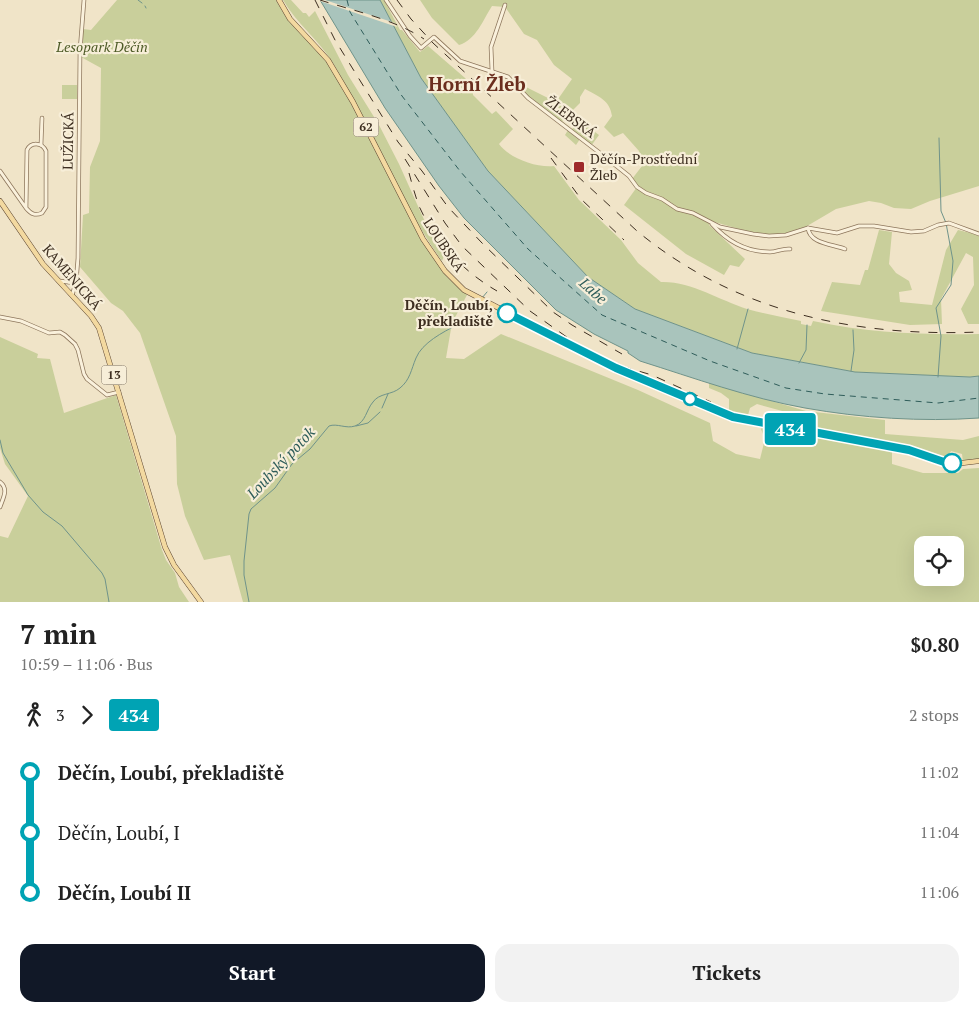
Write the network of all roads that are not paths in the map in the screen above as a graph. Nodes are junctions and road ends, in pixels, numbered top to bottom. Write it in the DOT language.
graph roads {
  1 [pos="84,0"];
  2 [pos="279,0"];
  3 [pos="386,0"];
  4 [pos="505,5"];
  5 [pos="492,71"];
  6 [pos="42,118"];
  7 [pos="41,145"];
  8 [pos="0,172"];
  9 [pos="0,201"];
  10 [pos="26,208"];
  11 [pos="711,223"];
  12 [pos="808,228"];
  13 [pos="979,234"];
  14 [pos="790,249"];
  15 [pos="845,249"];
  16 [pos="59,281"];
  17 [pos="76,283"];
  18 [pos="72,294"];
  19 [pos="0,317"];
  20 [pos="119,391"];
  21 [pos="979,461"];
  22 [pos="0,482"];
  23 [pos="0,507"];
  24 [pos="201,602"];
  1 -- 17 [label="street, LUŽICKÁ"];
  2 -- 21 [label="main road, LOUBSKÁ / 62"];
  3 -- 5 [label="street, ŽLEBSKÁ"];
  4 -- 5 [label="street"];
  5 -- 11 [label="street, ŽLEBSKÁ"];
  6 -- 7 [label="street"];
  7 -- 10 [label="street"];
  7 -- 10 [label="street"];
  8 -- 10 [label="street"];
  9 -- 16 [label="main road, KAMENICKÁ / 13"];
  11 -- 12 [label="street, ŽLEBSKÁ"];
  11 -- 14 [label="street, ŽLEBSKÁ"];
  12 -- 13 [label="street, ŽLEBSKÁ"];
  12 -- 15 [label="street"];
  16 -- 17 [label="street"];
  16 -- 18 [label="main road, KAMENICKÁ / 13"];
  17 -- 18 [label="street, LUŽICKÁ"];
  18 -- 20 [label="main road, KAMENICKÁ / 13"];
  19 -- 20 [label="street"];
  20 -- 24 [label="main road, KAMENICKÁ / 13"];
  22 -- 23 [label="street"];
}
